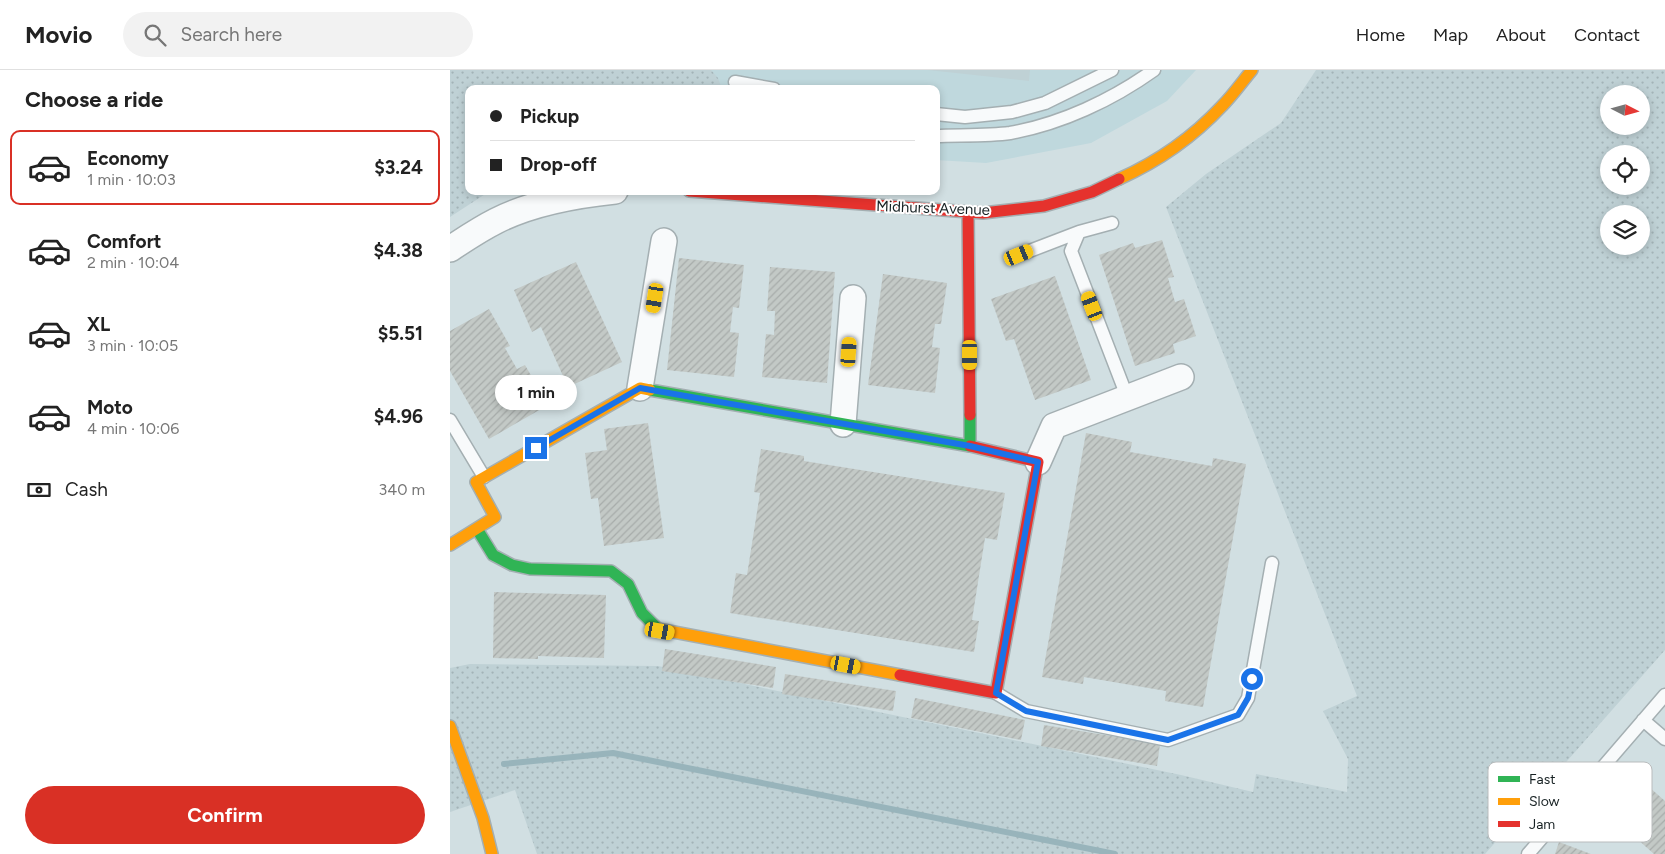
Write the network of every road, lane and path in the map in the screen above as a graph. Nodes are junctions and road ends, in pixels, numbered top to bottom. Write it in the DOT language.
graph roads {
  1 [pos="730,70"];
  2 [pos="1112,70"];
  3 [pos="1154,70"];
  4 [pos="1252,70"];
  5 [pos="735,85"];
  6 [pos="940,114"];
  7 [pos="940,136"];
  8 [pos="582,195"];
  9 [pos="752,195"];
  10 [pos="968,212"];
  11 [pos="1112,223"];
  12 [pos="1079,232"];
  13 [pos="664,241"];
  14 [pos="450,249"];
  15 [pos="1019,255"];
  16 [pos="853,298"];
  17 [pos="1181,377"];
  18 [pos="640,388"];
  19 [pos="1128,399"];
  20 [pos="450,420"];
  21 [pos="843,424"];
  22 [pos="970,446"];
  23 [pos="1038,462"];
  24 [pos="484,477"];
  25 [pos="477,529"];
  26 [pos="450,545"];
  27 [pos="1272,563"];
  28 [pos="996,693"];
  29 [pos="1665,695"];
  30 [pos="1643,720"];
  31 [pos="450,726"];
  32 [pos="1665,739"];
  33 [pos="1607,762"];
  34 [pos="1538,842"];
  35 [pos="492,854"];
  36 [pos="1528,854"];
  1 -- 5 [label="lane"];
  2 -- 6 [label="lane"];
  3 -- 7 [label="lane"];
  4 -- 10 [label="street, Midhurst Avenue"];
  8 -- 14 [label="street"];
  9 -- 10 [label="street, Midhurst Avenue"];
  10 -- 22 [label="street"];
  11 -- 12 [label="lane"];
  12 -- 15 [label="lane"];
  12 -- 19 [label="lane"];
  13 -- 18 [label="street"];
  16 -- 21 [label="street"];
  17 -- 19 [label="street"];
  18 -- 21 [label="street"];
  18 -- 24 [label="street"];
  19 -- 23 [label="street"];
  20 -- 24 [label="lane"];
  21 -- 22 [label="street"];
  22 -- 23 [label="street"];
  23 -- 28 [label="street"];
  24 -- 25 [label="street"];
  25 -- 26 [label="street"];
  25 -- 28 [label="street"];
  27 -- 28 [label="lane"];
  29 -- 30 [label="lane"];
  30 -- 32 [label="lane"];
  30 -- 33 [label="lane"];
  31 -- 35 [label="street"];
  34 -- 36 [label="lane"];
}
